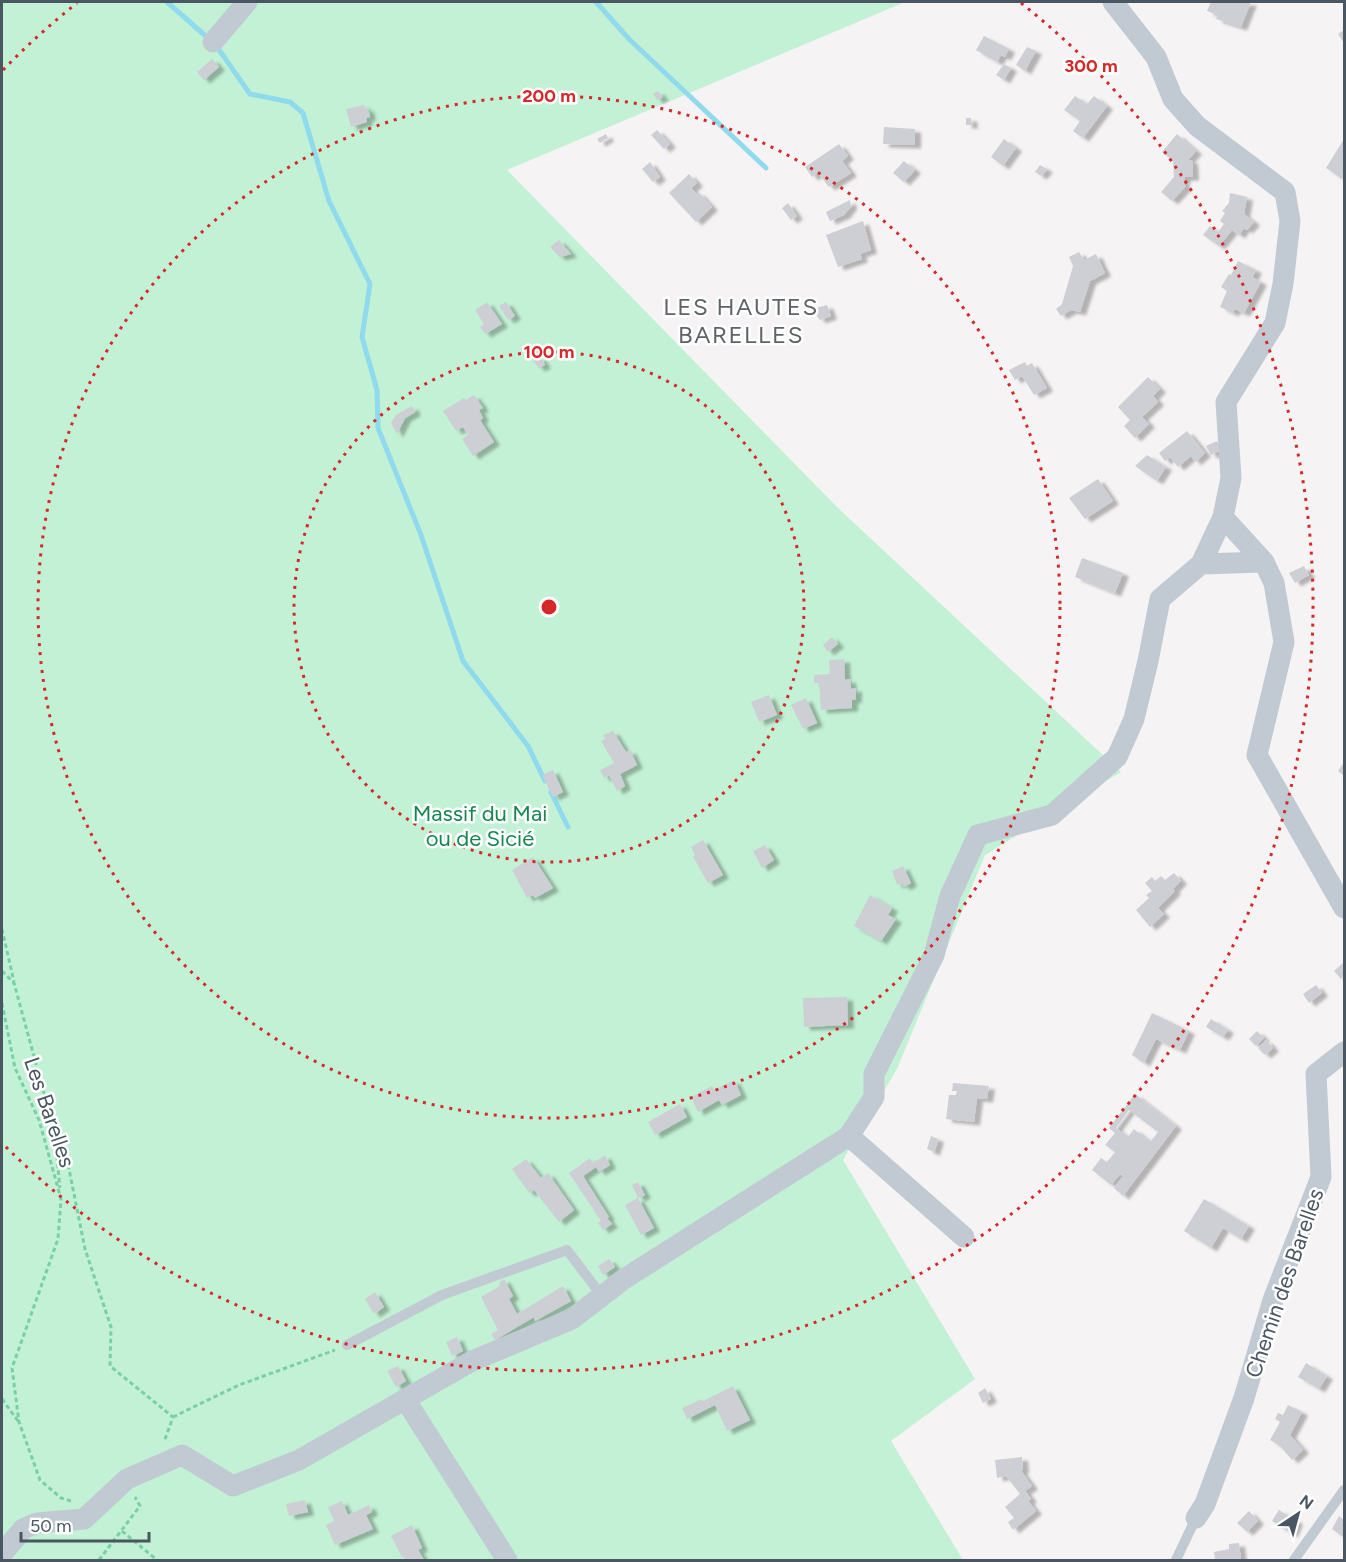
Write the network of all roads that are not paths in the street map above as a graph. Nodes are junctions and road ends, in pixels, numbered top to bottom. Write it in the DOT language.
graph roads {
  1 [pos="247,2"];
  2 [pos="1113,2"];
  3 [pos="213,42"];
  4 [pos="1222,517"];
  5 [pos="1264,562"];
  6 [pos="1201,564"];
  7 [pos="1344,908"];
  8 [pos="1344,1052"];
  9 [pos="849,1136"];
  10 [pos="964,1237"];
  11 [pos="602,1296"];
  12 [pos="348,1345"];
  13 [pos="405,1399"];
  14 [pos="1344,1490"];
  15 [pos="1196,1518"];
  16 [pos="2,1554"];
  17 [pos="507,1560"];
  18 [pos="1176,1560"];
  19 [pos="1294,1560"];
  1 -- 3 [label="street"];
  2 -- 4 [label="street"];
  4 -- 5 [label="street"];
  4 -- 6 [label="street"];
  5 -- 6 [label="street"];
  5 -- 7 [label="street"];
  6 -- 9 [label="street"];
  8 -- 15 [label="street, Chemin des Barelles"];
  9 -- 10 [label="street"];
  9 -- 11 [label="street"];
  11 -- 12 [label="lane"];
  11 -- 13 [label="street"];
  13 -- 16 [label="street"];
  13 -- 17 [label="street"];
  14 -- 19 [label="lane"];
  15 -- 18 [label="lane"];
}
